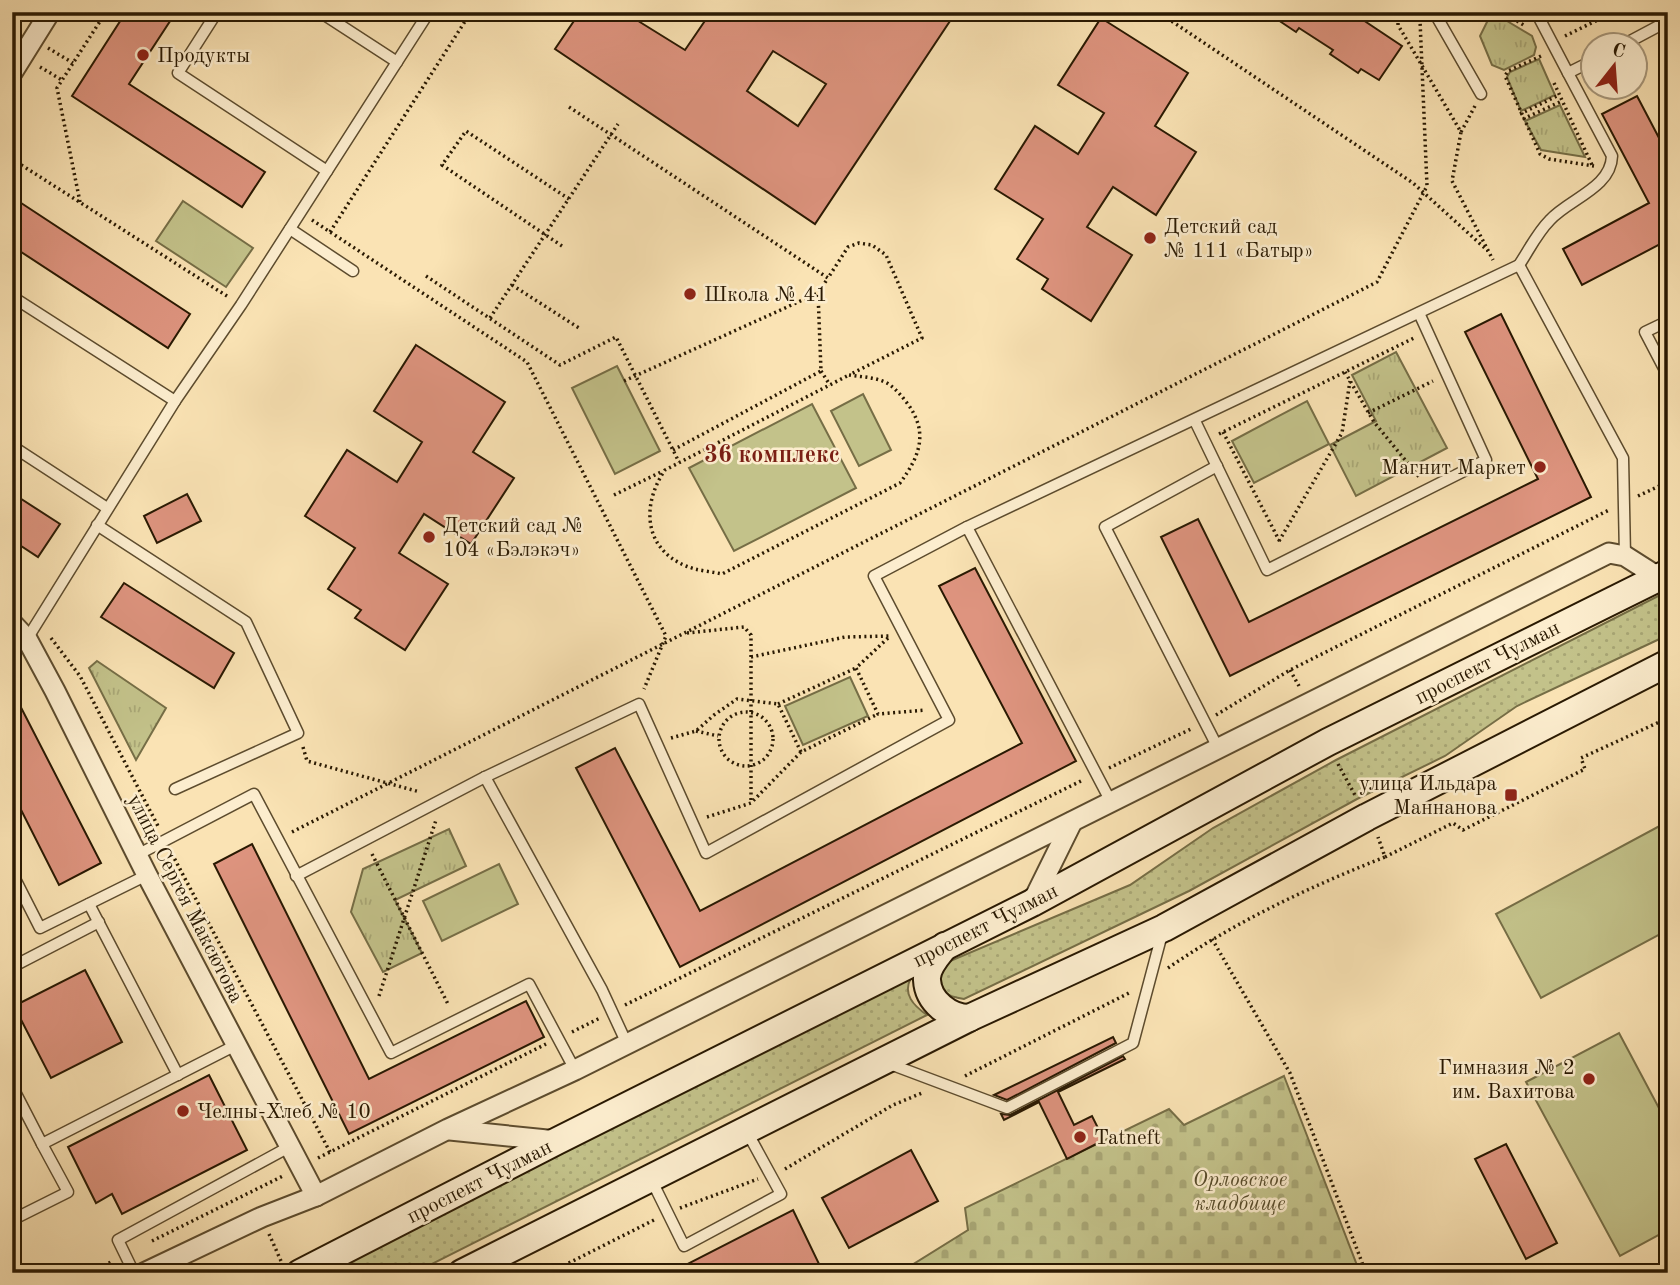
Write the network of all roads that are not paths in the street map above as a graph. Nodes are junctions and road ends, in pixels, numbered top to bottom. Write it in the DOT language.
graph roads {
  1 [pos="50,12"];
  2 [pos="217,12"];
  3 [pos="320,12"];
  4 [pos="429,12"];
  5 [pos="1536,12"];
  6 [pos="1436,15"];
  7 [pos="1668,21"];
  8 [pos="1647,32"];
  9 [pos="397,62"];
  10 [pos="1578,68"];
  11 [pos="12,73"];
  12 [pos="1568,73"];
  13 [pos="1480,94"];
  14 [pos="327,171"];
  15 [pos="290,229"];
  16 [pos="1519,265"];
  17 [pos="353,271"];
  18 [pos="12,312"];
  19 [pos="1419,313"];
  20 [pos="1668,321"];
  21 [pos="1668,377"];
  22 [pos="175,401"];
  23 [pos="1195,421"];
  24 [pos="12,446"];
  25 [pos="1217,466"];
  26 [pos="107,508"];
  27 [pos="97,525"];
  28 [pos="967,527"];
  29 [pos="1626,556"];
  30 [pos="1663,575"];
  31 [pos="12,623"];
  32 [pos="27,639"];
  33 [pos="1668,663"];
  34 [pos="1219,748"];
  35 [pos="485,776"];
  36 [pos="175,789"];
  37 [pos="1111,802"];
  38 [pos="1072,822"];
  39 [pos="137,855"];
  40 [pos="12,873"];
  41 [pos="147,875"];
  42 [pos="296,876"];
  43 [pos="1032,903"];
  44 [pos="89,904"];
  45 [pos="99,922"];
  46 [pos="1164,928"];
  47 [pos="945,946"];
  48 [pos="12,967"];
  49 [pos="969,1018"];
  50 [pos="627,1044"];
  51 [pos="236,1045"];
  52 [pos="883,1061"];
  53 [pos="575,1070"];
  54 [pos="178,1075"];
  55 [pos="12,1086"];
  56 [pos="448,1129"];
  57 [pos="746,1129"];
  58 [pos="557,1140"];
  59 [pos="42,1144"];
  60 [pos="289,1147"];
  61 [pos="650,1178"];
  62 [pos="316,1196"];
  63 [pos="12,1220"];
  64 [pos="134,1273"];
  65 [pos="144,1273"];
  66 [pos="300,1273"];
  67 [pos="462,1273"];
  1 -- 11 [label="street"];
  2 -- 14 [label="lane"];
  3 -- 9 [label="lane"];
  4 -- 9 [label="lane"];
  5 -- 12 [label="lane"];
  6 -- 13 [label="lane"];
  7 -- 8 [label="lane"];
  9 -- 14 [label="lane"];
  10 -- 12 [label="lane"];
  12 -- 16 [label="lane"];
  14 -- 15 [label="lane"];
  15 -- 17 [label="lane"];
  15 -- 22 [label="lane"];
  16 -- 19 [label="lane"];
  16 -- 29 [label="lane"];
  18 -- 22 [label="lane"];
  19 -- 23 [label="lane"];
  19 -- 25 [label="lane"];
  20 -- 21 [label="lane"];
  22 -- 26 [label="lane"];
  23 -- 25 [label="lane"];
  23 -- 28 [label="lane"];
  24 -- 26 [label="lane"];
  25 -- 34 [label="lane"];
  26 -- 27 [label="lane"];
  27 -- 32 [label="lane"];
  27 -- 36 [label="lane"];
  28 -- 35 [label="lane"];
  28 -- 37 [label="lane"];
  29 -- 30 [label="street"];
  29 -- 34 [label="street"];
  30 -- 43 [label="main road, проспект Чулман"];
  31 -- 32 [label="street, улица Сергея Максютова"];
  32 -- 39 [label="street, улица Сергея Максютова"];
  33 -- 46 [label="main road"];
  34 -- 37 [label="street"];
  35 -- 42 [label="lane"];
  35 -- 50 [label="lane"];
  37 -- 38 [label="street"];
  38 -- 43 [label="street"];
  38 -- 50 [label="street"];
  39 -- 41 [label="street, улица Сергея Максютова"];
  39 -- 42 [label="lane"];
  40 -- 44 [label="lane"];
  41 -- 44 [label="lane"];
  41 -- 51 [label="street, улица Сергея Максютова"];
  42 -- 53 [label="lane"];
  43 -- 47 [label="main road, проспект Чулман"];
  44 -- 45 [label="lane"];
  45 -- 48 [label="lane"];
  45 -- 54 [label="lane"];
  46 -- 49 [label="main road"];
  46 -- 52 [label="lane"];
  47 -- 49 [label="main road"];
  47 -- 58 [label="main road, проспект Чулман"];
  49 -- 52 [label="main road"];
  50 -- 53 [label="street"];
  51 -- 54 [label="lane"];
  51 -- 60 [label="street, улица Сергея Максютова"];
  52 -- 57 [label="main road"];
  53 -- 56 [label="street"];
  54 -- 59 [label="lane"];
  55 -- 59 [label="lane"];
  56 -- 58 [label="street"];
  56 -- 62 [label="street"];
  57 -- 61 [label="main road"];
  57 -- 61 [label="lane"];
  58 -- 66 [label="main road, проспект Чулман"];
  59 -- 63 [label="lane"];
  60 -- 62 [label="street, улица Сергея Максютова"];
  60 -- 64 [label="lane"];
  61 -- 67 [label="main road"];
  62 -- 65 [label="street"];
}
